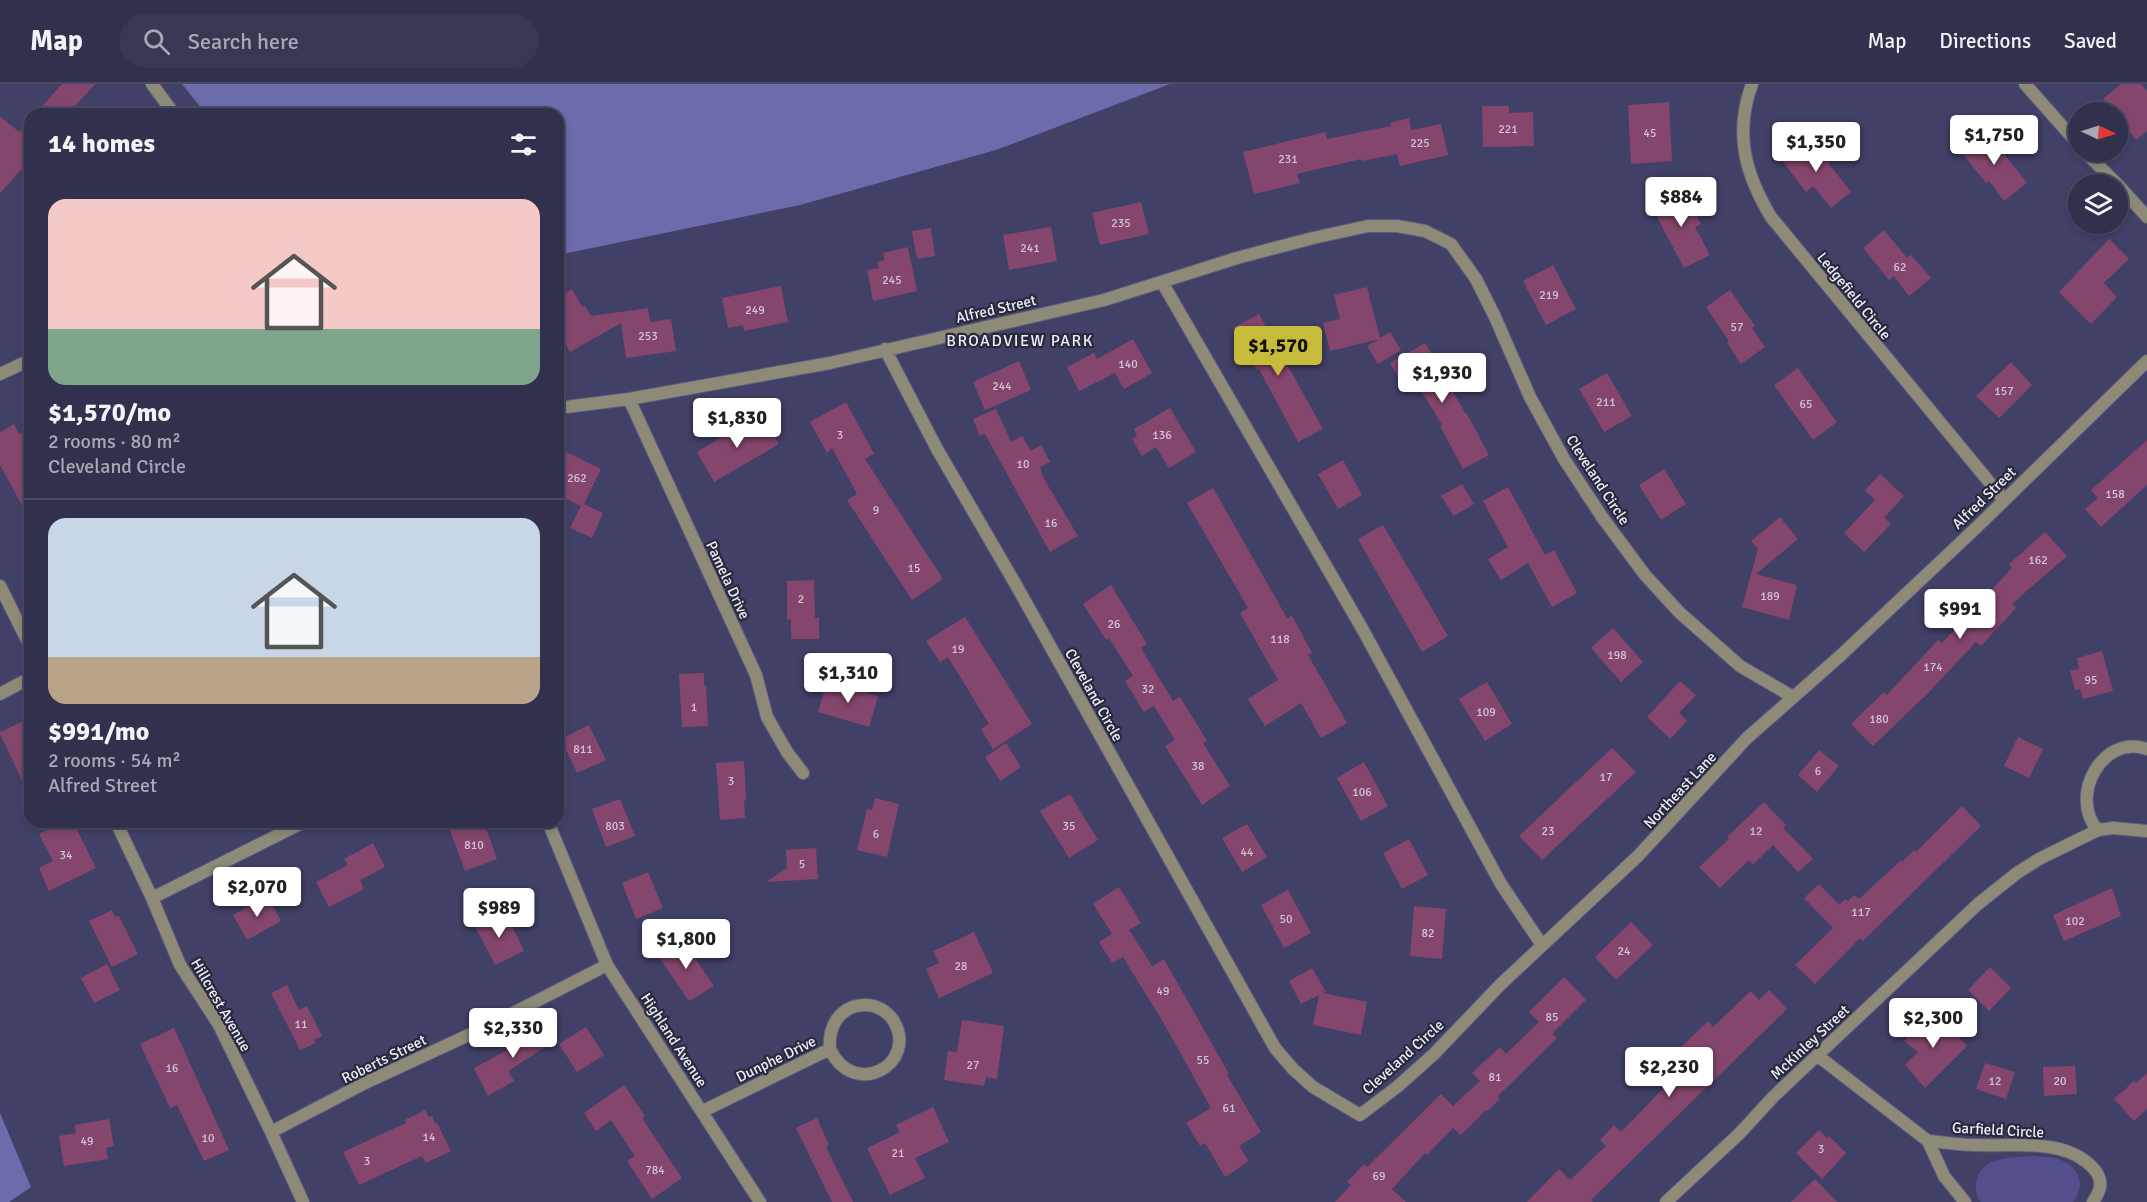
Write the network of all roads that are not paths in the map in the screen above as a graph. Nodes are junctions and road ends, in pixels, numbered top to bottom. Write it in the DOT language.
graph roads {
  1 [pos="152,84"];
  2 [pos="1752,84"];
  3 [pos="2025,84"];
  4 [pos="170,108"];
  5 [pos="2068,133"];
  6 [pos="2095,162"];
  7 [pos="2107,174"];
  8 [pos="2128,196"];
  9 [pos="2147,217"];
  10 [pos="1434,236"];
  11 [pos="1162,282"];
  12 [pos="885,349"];
  13 [pos="2147,361"];
  14 [pos="24,363"];
  15 [pos="0,374"];
  16 [pos="629,399"];
  17 [pos="564,407"];
  18 [pos="2004,501"];
  19 [pos="0,586"];
  20 [pos="24,633"];
  21 [pos="1840,656"];
  22 [pos="24,681"];
  23 [pos="0,694"];
  24 [pos="1793,697"];
  25 [pos="2147,749"];
  26 [pos="802,772"];
  27 [pos="119,828"];
  28 [pos="292,828"];
  29 [pos="550,828"];
  30 [pos="2098,830"];
  31 [pos="2147,831"];
  32 [pos="152,898"];
  33 [pos="1542,945"];
  34 [pos="607,965"];
  35 [pos="830,1049"];
  36 [pos="1818,1056"];
  37 [pos="703,1111"];
  38 [pos="271,1132"];
  39 [pos="1928,1141"];
  40 [pos="303,1202"];
  41 [pos="760,1202"];
  42 [pos="1666,1202"];
  43 [pos="1965,1202"];
  44 [pos="2093,1202"];
  1 -- 4 [label="street"];
  2 -- 18 [label="street, Ledgefield Circle"];
  3 -- 5 [label="street"];
  6 -- 7 [label="street"];
  8 -- 9 [label="street"];
  10 -- 11 [label="street, Alfred Street"];
  10 -- 24 [label="street, Cleveland Circle"];
  11 -- 12 [label="street, Alfred Street"];
  11 -- 33 [label="street"];
  12 -- 16 [label="street, Alfred Street"];
  12 -- 33 [label="street, Cleveland Circle"];
  13 -- 18 [label="street, Alfred Street"];
  14 -- 15 [label="street"];
  16 -- 17 [label="street, Alfred Street"];
  16 -- 26 [label="street, Pamela Drive"];
  18 -- 21 [label="street, Alfred Street"];
  19 -- 20 [label="street"];
  21 -- 24 [label="street, Northeast Lane"];
  22 -- 23 [label="street"];
  24 -- 33 [label="street, Northeast Lane"];
  25 -- 30 [label="street"];
  27 -- 32 [label="street, Hillcrest Avenue"];
  28 -- 32 [label="street"];
  29 -- 34 [label="street, Highland Avenue"];
  30 -- 31 [label="street, McKinley Street"];
  30 -- 36 [label="street, McKinley Street"];
  32 -- 38 [label="street, Hillcrest Avenue"];
  34 -- 37 [label="street, Highland Avenue"];
  34 -- 38 [label="street, Roberts Street"];
  35 -- 35 [label="street, Dunphe Drive"];
  35 -- 37 [label="street, Dunphe Drive"];
  36 -- 39 [label="street"];
  36 -- 42 [label="street, McKinley Street"];
  37 -- 41 [label="street, Highland Avenue"];
  38 -- 40 [label="street, Hillcrest Avenue"];
  39 -- 43 [label="street"];
  39 -- 44 [label="street, Garfield Circle"];
}
